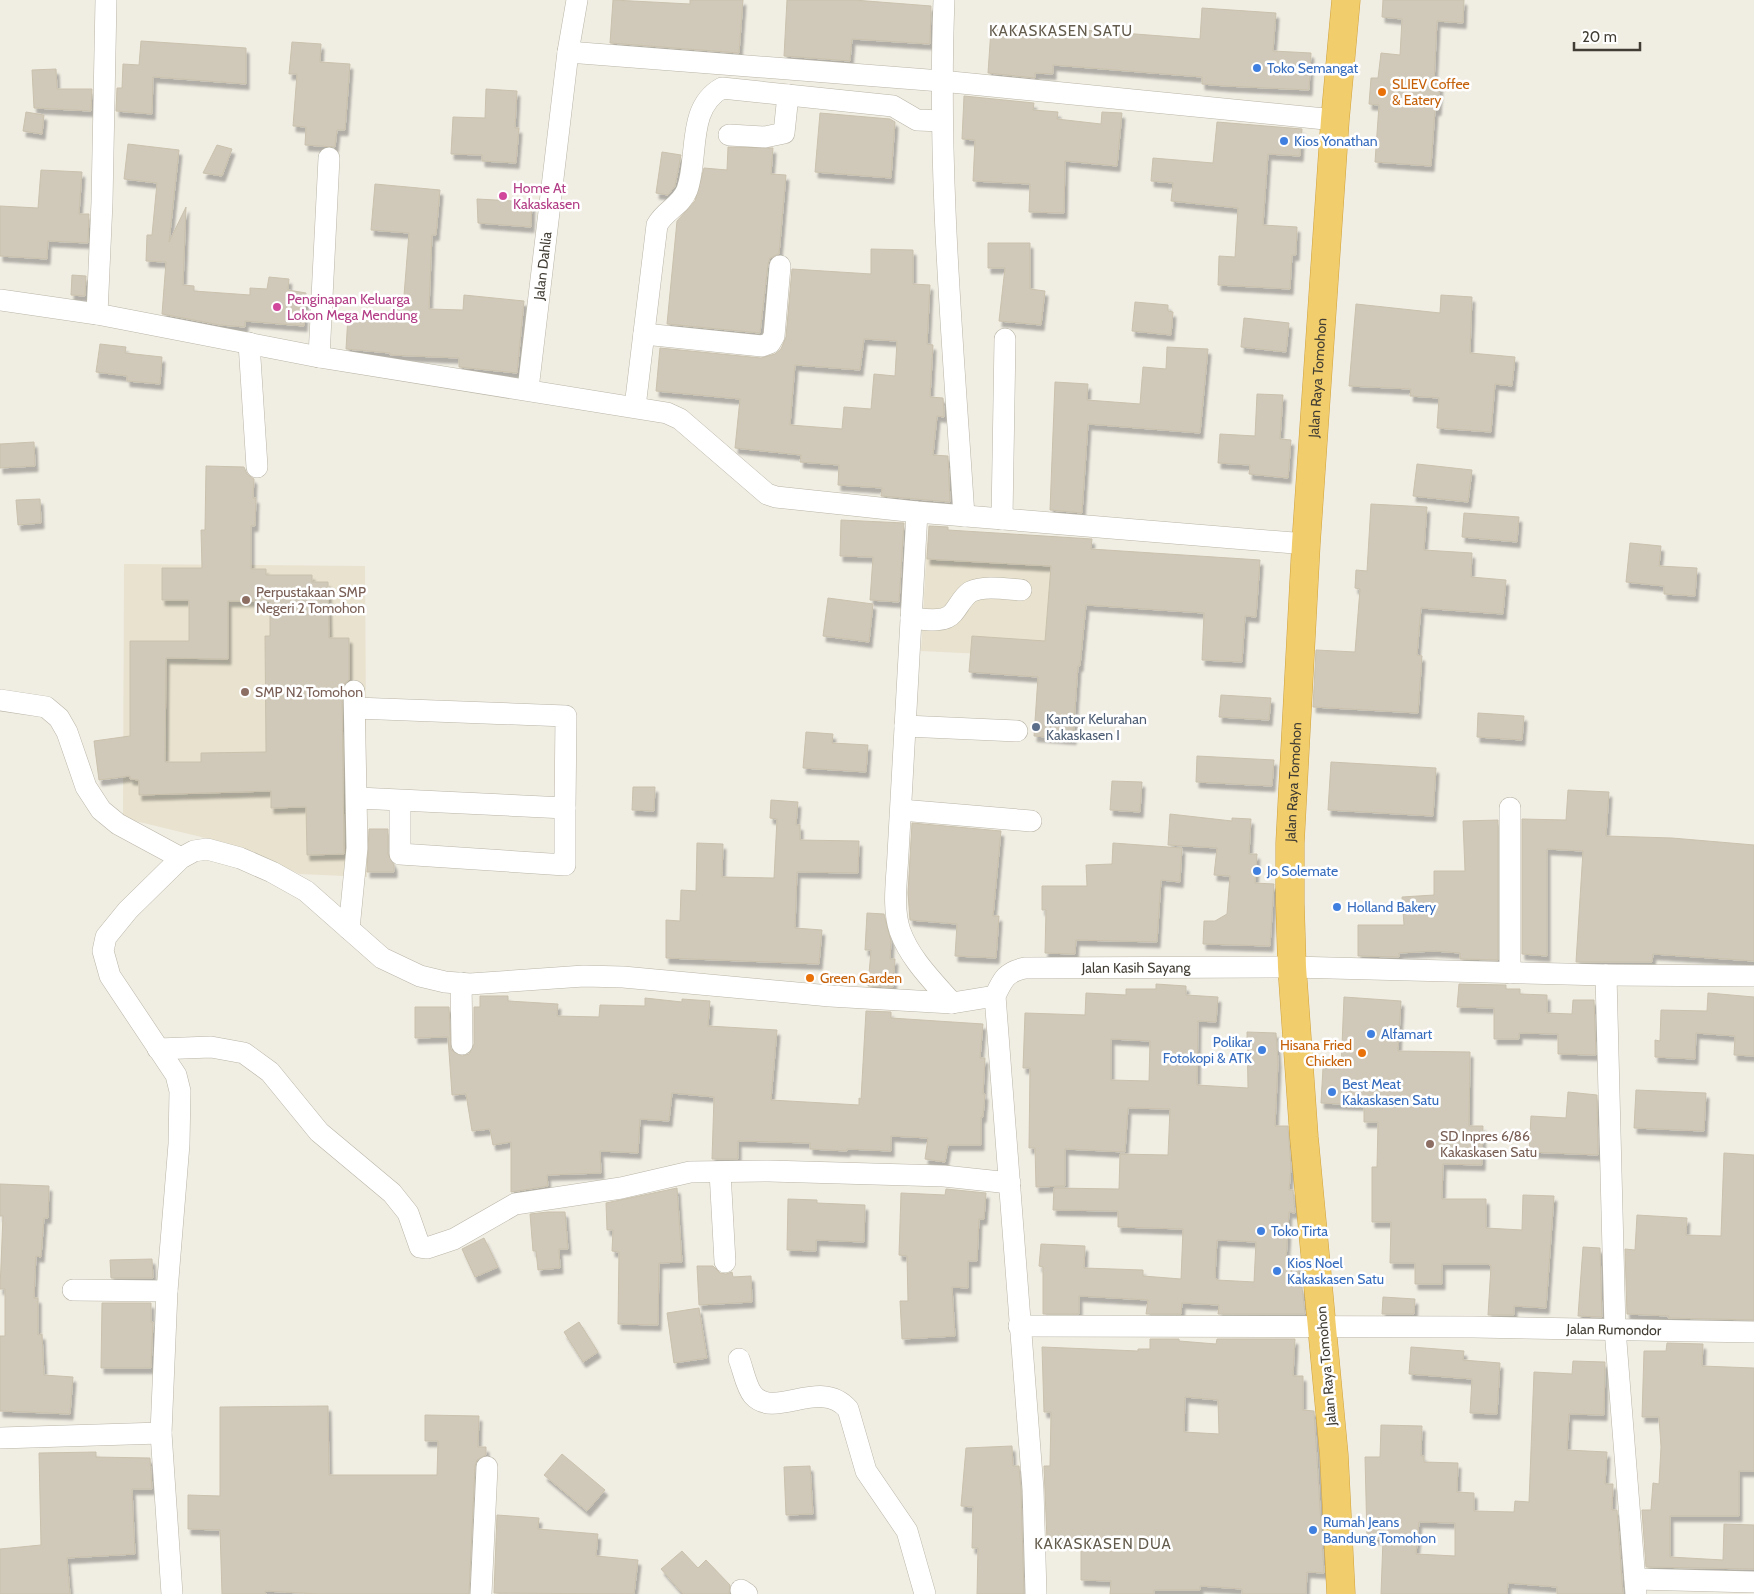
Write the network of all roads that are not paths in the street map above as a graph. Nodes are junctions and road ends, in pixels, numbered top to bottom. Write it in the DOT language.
graph roads {
  1 [pos="106,0"];
  2 [pos="577,0"];
  3 [pos="944,0"];
  4 [pos="1346,0"];
  5 [pos="568,52"];
  6 [pos="941,81"];
  7 [pos="788,95"];
  8 [pos="1335,120"];
  9 [pos="942,121"];
  10 [pos="729,134"];
  11 [pos="329,158"];
  12 [pos="780,266"];
  13 [pos="0,300"];
  14 [pos="97,314"];
  15 [pos="644,334"];
  16 [pos="1005,339"];
  17 [pos="250,343"];
  18 [pos="319,357"];
  19 [pos="528,389"];
  20 [pos="635,407"];
  21 [pos="257,467"];
  22 [pos="917,512"];
  23 [pos="964,516"];
  24 [pos="1002,519"];
  25 [pos="1306,544"];
  26 [pos="1021,590"];
  27 [pos="911,618"];
  28 [pos="0,700"];
  29 [pos="905,726"];
  30 [pos="1017,731"];
  31 [pos="358,798"];
  32 [pos="400,800"];
  33 [pos="565,808"];
  34 [pos="1510,808"];
  35 [pos="901,810"];
  36 [pos="1031,821"];
  37 [pos="181,858"];
  38 [pos="349,929"];
  39 [pos="1292,967"];
  40 [pos="1510,973"];
  41 [pos="1606,976"];
  42 [pos="1754,976"];
  43 [pos="461,983"];
  44 [pos="995,996"];
  45 [pos="952,1003"];
  46 [pos="462,1044"];
  47 [pos="158,1049"];
  48 [pos="720,1172"];
  49 [pos="1010,1182"];
  50 [pos="725,1262"];
  51 [pos="73,1290"];
  52 [pos="166,1291"];
  53 [pos="1019,1326"];
  54 [pos="1322,1326"];
  55 [pos="1616,1329"];
  56 [pos="1754,1332"];
  57 [pos="739,1358"];
  58 [pos="161,1433"];
  59 [pos="0,1438"];
  60 [pos="487,1467"];
  61 [pos="1754,1582"];
  62 [pos="1636,1586"];
  63 [pos="172,1594"];
  64 [pos="481,1594"];
  65 [pos="925,1594"];
  66 [pos="1036,1594"];
  67 [pos="1341,1594"];
  1 -- 14 [label="street"];
  2 -- 5 [label="street, Jalan Dahlia"];
  3 -- 6 [label="street"];
  4 -- 8 [label="highway, Jalan Raya Tomohon"];
  5 -- 6 [label="street"];
  5 -- 19 [label="street, Jalan Dahlia"];
  6 -- 8 [label="street"];
  6 -- 9 [label="street"];
  7 -- 9 [label="street"];
  7 -- 10 [label="street"];
  7 -- 15 [label="street"];
  8 -- 25 [label="highway, Jalan Raya Tomohon"];
  9 -- 23 [label="street"];
  11 -- 18 [label="street"];
  12 -- 15 [label="street"];
  13 -- 14 [label="street"];
  14 -- 17 [label="street"];
  15 -- 20 [label="street"];
  16 -- 24 [label="street"];
  17 -- 18 [label="street"];
  17 -- 21 [label="street"];
  18 -- 19 [label="street"];
  19 -- 20 [label="street"];
  20 -- 22 [label="street"];
  22 -- 23 [label="street"];
  22 -- 27 [label="street"];
  23 -- 24 [label="street"];
  24 -- 25 [label="street"];
  25 -- 39 [label="highway, Jalan Raya Tomohon"];
  26 -- 27 [label="street"];
  27 -- 29 [label="street"];
  28 -- 37 [label="street"];
  29 -- 30 [label="street"];
  29 -- 35 [label="street"];
  31 -- 32 [label="street"];
  31 -- 33 [label="street"];
  31 -- 38 [label="street"];
  32 -- 33 [label="street"];
  32 -- 33 [label="street"];
  34 -- 40 [label="street"];
  35 -- 36 [label="street"];
  35 -- 45 [label="street"];
  37 -- 38 [label="street"];
  37 -- 47 [label="street"];
  38 -- 43 [label="street"];
  39 -- 40 [label="street, Jalan Kasih Sayang"];
  39 -- 44 [label="street, Jalan Kasih Sayang"];
  39 -- 54 [label="highway, Jalan Raya Tomohon"];
  40 -- 41 [label="street, Jalan Kasih Sayang"];
  41 -- 42 [label="street, Jalan Kasih Sayang"];
  41 -- 55 [label="street"];
  43 -- 45 [label="street"];
  43 -- 46 [label="street"];
  44 -- 45 [label="street"];
  44 -- 49 [label="street"];
  47 -- 48 [label="street"];
  47 -- 52 [label="street"];
  48 -- 49 [label="street"];
  48 -- 50 [label="street"];
  49 -- 53 [label="street"];
  51 -- 52 [label="street"];
  52 -- 58 [label="street"];
  53 -- 54 [label="street, Jalan Rumondor"];
  53 -- 66 [label="street"];
  54 -- 55 [label="street, Jalan Rumondor"];
  54 -- 67 [label="highway, Jalan Raya Tomohon"];
  55 -- 56 [label="street, Jalan Rumondor"];
  55 -- 62 [label="street"];
  57 -- 65 [label="street"];
  58 -- 59 [label="street"];
  58 -- 63 [label="street"];
  60 -- 64 [label="street"];
  61 -- 62 [label="street"];
}
